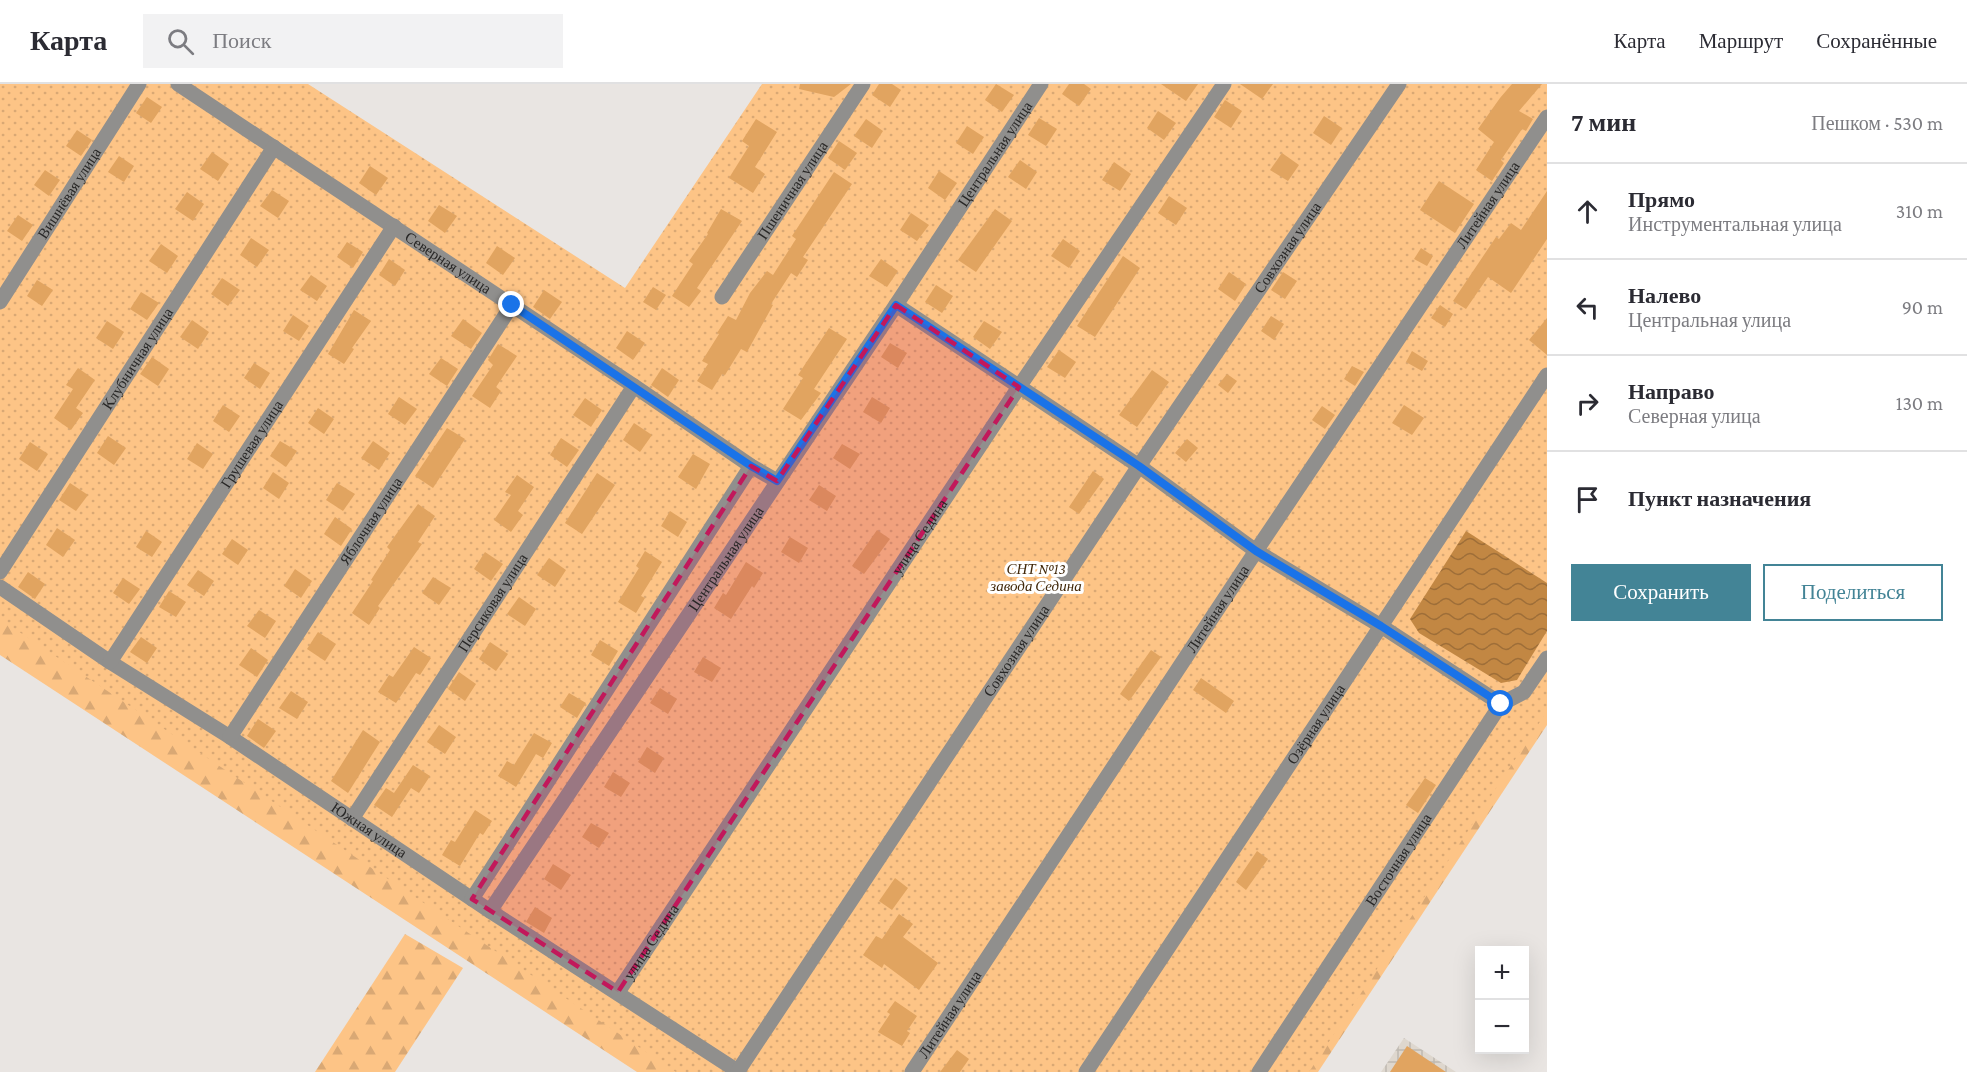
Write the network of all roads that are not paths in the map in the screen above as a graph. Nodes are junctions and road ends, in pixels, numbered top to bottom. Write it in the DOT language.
graph roads {
  1 [pos="139,84"];
  2 [pos="178,84"];
  3 [pos="863,84"];
  4 [pos="1041,84"];
  5 [pos="1224,84"];
  6 [pos="1399,84"];
  7 [pos="1547,117"];
  8 [pos="274,147"];
  9 [pos="394,226"];
  10 [pos="722,297"];
  11 [pos="0,302"];
  12 [pos="512,305"];
  13 [pos="896,305"];
  14 [pos="1547,375"];
  15 [pos="634,386"];
  16 [pos="1020,387"];
  17 [pos="751,466"];
  18 [pos="1139,466"];
  19 [pos="777,481"];
  20 [pos="1256,551"];
  21 [pos="0,572"];
  22 [pos="0,587"];
  23 [pos="1381,626"];
  24 [pos="1547,658"];
  25 [pos="110,662"];
  26 [pos="1501,704"];
  27 [pos="230,737"];
  28 [pos="352,819"];
  29 [pos="472,899"];
  30 [pos="490,911"];
  31 [pos="618,992"];
  32 [pos="738,1072"];
  33 [pos="912,1072"];
  34 [pos="1086,1072"];
  35 [pos="1259,1072"];
  1 -- 11 [label="street, Вишнёвая улица"];
  2 -- 8 [label="street, Северная улица"];
  3 -- 10 [label="street, Пшеничная улица"];
  4 -- 13 [label="street, Центральная улица"];
  5 -- 16 [label="street, улица Седина"];
  6 -- 18 [label="street, Совхозная улица"];
  7 -- 20 [label="street, Литейная улица"];
  8 -- 9 [label="street, Северная улица"];
  8 -- 21 [label="street, Клубничная улица"];
  9 -- 12 [label="street, Северная улица"];
  9 -- 25 [label="street, Грушевая улица"];
  12 -- 15 [label="street, Северная улица"];
  12 -- 27 [label="street, Яблочная улица"];
  13 -- 16 [label="street"];
  13 -- 19 [label="street, Центральная улица"];
  14 -- 23 [label="street, Озёрная улица"];
  15 -- 17 [label="street, Северная улица"];
  15 -- 28 [label="street, Персиковая улица"];
  16 -- 18 [label="street"];
  16 -- 31 [label="street, улица Седина"];
  17 -- 19 [label="street, Северная улица"];
  17 -- 29 [label="street, Центральная улица"];
  18 -- 20 [label="street"];
  18 -- 32 [label="street, Совхозная улица"];
  19 -- 30 [label="street, Центральная улица"];
  20 -- 23 [label="street"];
  20 -- 33 [label="street, Литейная улица"];
  22 -- 25 [label="street, Южная улица"];
  23 -- 26 [label="street"];
  23 -- 34 [label="street, Озёрная улица"];
  24 -- 26 [label="street, Восточная улица"];
  25 -- 27 [label="street, Южная улица"];
  26 -- 35 [label="street, Восточная улица"];
  27 -- 28 [label="street, Южная улица"];
  28 -- 29 [label="street, Южная улица"];
  29 -- 30 [label="street, Южная улица"];
  30 -- 31 [label="street, Южная улица"];
  31 -- 32 [label="street, Южная улица"];
}
